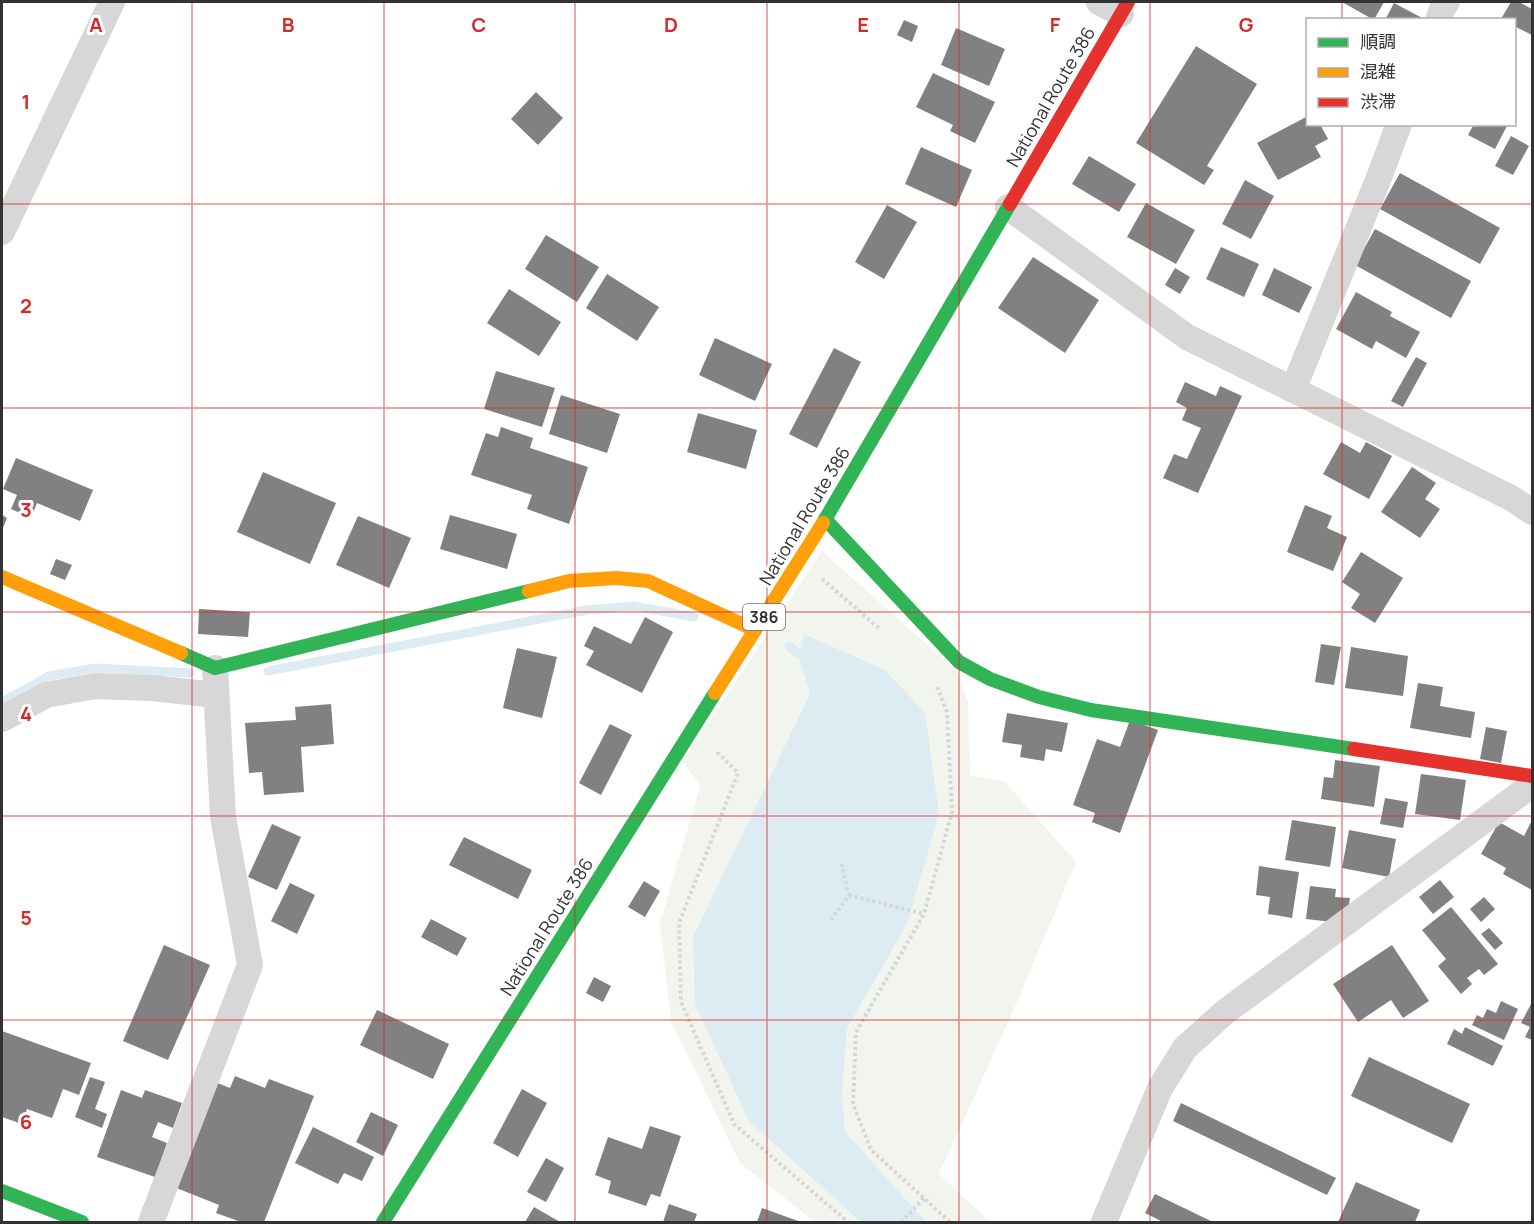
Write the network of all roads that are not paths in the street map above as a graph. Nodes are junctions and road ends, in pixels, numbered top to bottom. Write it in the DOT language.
graph roads {
  1 [pos="112,2"];
  2 [pos="1448,2"];
  3 [pos="1116,6"];
  4 [pos="1439,18"];
  5 [pos="1398,126"];
  6 [pos="1008,207"];
  7 [pos="2,232"];
  8 [pos="1293,390"];
  9 [pos="1533,512"];
  10 [pos="825,519"];
  11 [pos="2,577"];
  12 [pos="755,630"];
  13 [pos="215,668"];
  14 [pos="216,695"];
  15 [pos="2,719"];
  16 [pos="1533,776"];
  17 [pos="1533,785"];
  18 [pos="2,1191"];
  19 [pos="82,1222"];
  20 [pos="152,1222"];
  21 [pos="383,1222"];
  22 [pos="1104,1222"];
  1 -- 7 [label="street"];
  2 -- 4 [label="street"];
  3 -- 6 [label="main road, National Route 386 / 386"];
  5 -- 8 [label="street"];
  6 -- 8 [label="street"];
  6 -- 10 [label="main road, National Route 386 / 386"];
  8 -- 9 [label="street"];
  10 -- 12 [label="main road, National Route 386 / 386"];
  10 -- 16 [label="main road"];
  11 -- 13 [label="main road"];
  12 -- 13 [label="main road"];
  12 -- 21 [label="main road, National Route 386 / 386"];
  13 -- 14 [label="street"];
  14 -- 15 [label="street"];
  14 -- 20 [label="street"];
  17 -- 22 [label="street"];
  18 -- 19 [label="main road"];
}
